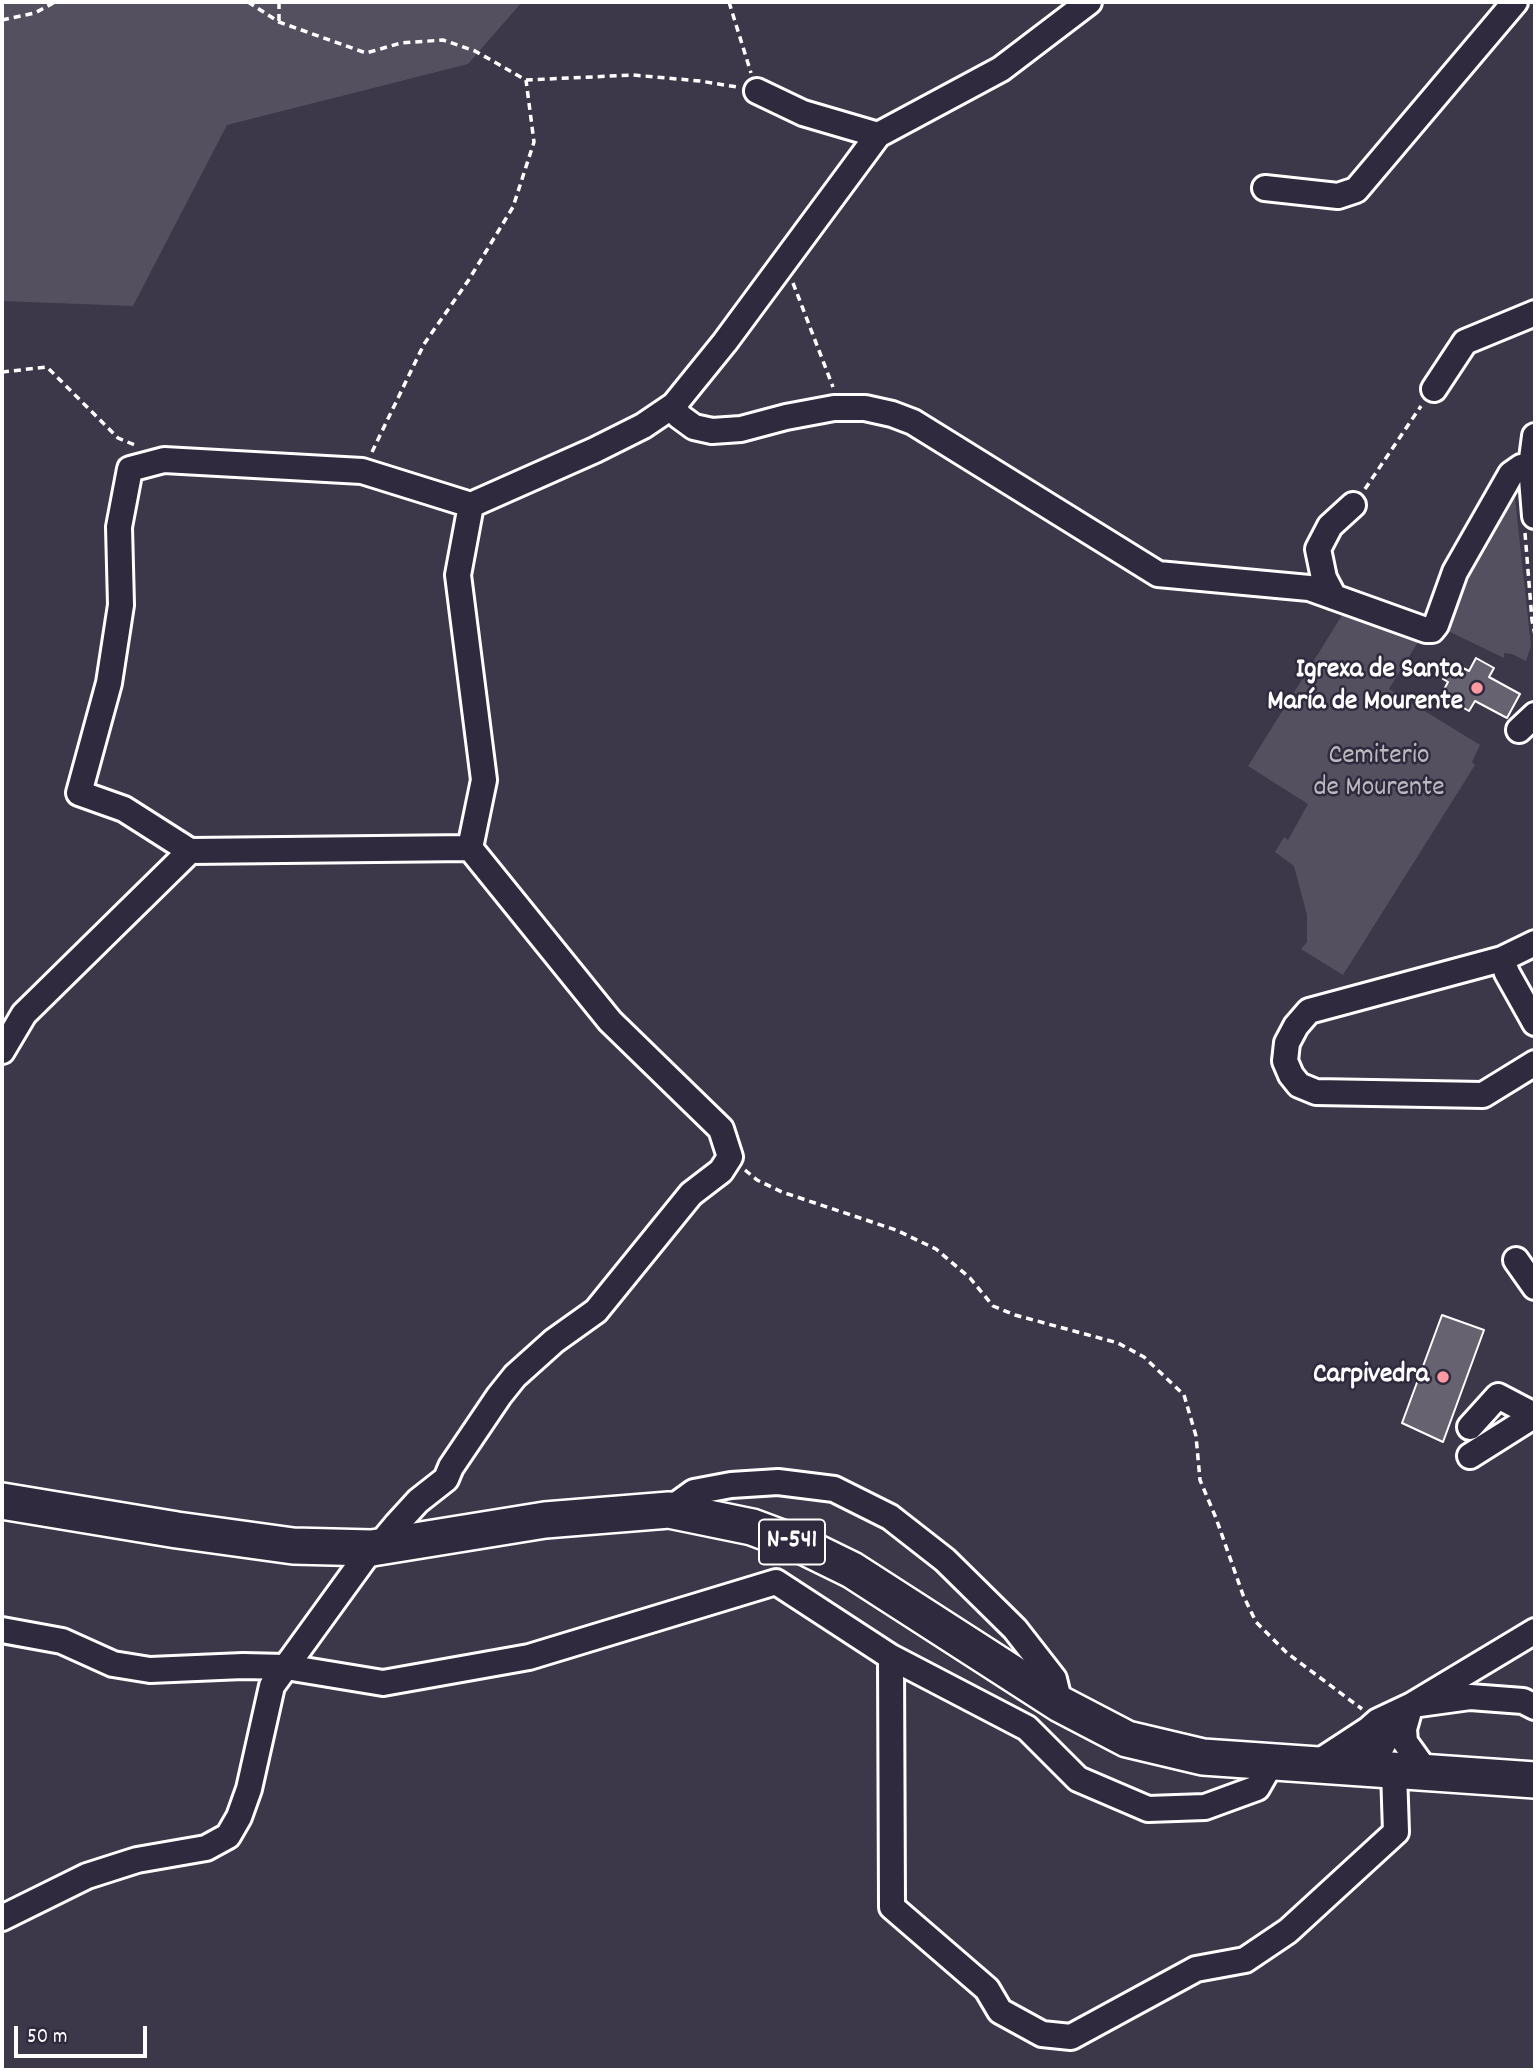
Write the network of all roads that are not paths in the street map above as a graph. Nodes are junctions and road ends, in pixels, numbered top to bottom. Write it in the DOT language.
graph roads {
  1 [pos="1089,2"];
  2 [pos="1515,2"];
  3 [pos="757,91"];
  4 [pos="878,135"];
  5 [pos="1265,188"];
  6 [pos="1535,313"];
  7 [pos="1434,389"];
  8 [pos="674,405"];
  9 [pos="643,426"];
  10 [pos="712,431"];
  11 [pos="1535,436"];
  12 [pos="1531,466"];
  13 [pos="471,505"];
  14 [pos="1353,505"];
  15 [pos="1530,519"];
  16 [pos="1318,549"];
  17 [pos="1300,587"];
  18 [pos="1334,597"];
  19 [pos="470,848"];
  20 [pos="190,851"];
  21 [pos="1535,943"];
  22 [pos="1502,959"];
  23 [pos="1535,1023"];
  24 [pos="2,1051"];
  25 [pos="1535,1063"];
  26 [pos="1516,1260"];
  27 [pos="1535,1287"];
  28 [pos="1535,1415"];
  29 [pos="1470,1427"];
  30 [pos="1471,1456"];
  31 [pos="2,1501"];
  32 [pos="669,1510"];
  33 [pos="378,1547"];
  34 [pos="2,1630"];
  35 [pos="1535,1631"];
  36 [pos="891,1657"];
  37 [pos="286,1667"];
  38 [pos="1060,1704"];
  39 [pos="1412,1704"];
  40 [pos="1535,1707"];
  41 [pos="1373,1725"];
  42 [pos="1272,1762"];
  43 [pos="1314,1765"];
  44 [pos="1373,1770"];
  45 [pos="1428,1774"];
  46 [pos="1535,1780"];
  47 [pos="2,1918"];
  1 -- 4 [label="street"];
  2 -- 5 [label="street"];
  3 -- 4 [label="street"];
  4 -- 8 [label="street"];
  6 -- 7 [label="street"];
  8 -- 9 [label="street"];
  8 -- 10 [label="street"];
  9 -- 10 [label="street"];
  9 -- 13 [label="street"];
  10 -- 17 [label="street"];
  11 -- 12 [label="street"];
  12 -- 15 [label="street"];
  12 -- 18 [label="street"];
  13 -- 19 [label="street"];
  13 -- 20 [label="street"];
  14 -- 16 [label="street"];
  16 -- 17 [label="street"];
  16 -- 18 [label="street"];
  17 -- 18 [label="street"];
  19 -- 20 [label="street"];
  19 -- 33 [label="street"];
  20 -- 24 [label="street"];
  21 -- 22 [label="street"];
  22 -- 23 [label="street"];
  22 -- 25 [label="street"];
  26 -- 27 [label="street"];
  28 -- 29 [label="street"];
  28 -- 30 [label="street"];
  31 -- 33 [label="highway, N-541"];
  32 -- 33 [label="highway, N-541"];
  32 -- 38 [label="highway, N-541"];
  32 -- 38 [label="street"];
  33 -- 37 [label="street"];
  34 -- 37 [label="street"];
  35 -- 39 [label="street"];
  36 -- 37 [label="street"];
  36 -- 42 [label="street"];
  36 -- 44 [label="street"];
  37 -- 47 [label="street"];
  38 -- 42 [label="highway, N-541"];
  39 -- 40 [label="street"];
  39 -- 41 [label="street"];
  39 -- 44 [label="street"];
  39 -- 45 [label="street"];
  41 -- 43 [label="street"];
  41 -- 44 [label="street"];
  42 -- 43 [label="highway, N-541"];
  43 -- 44 [label="highway, N-541"];
  44 -- 45 [label="highway, N-541"];
  45 -- 46 [label="highway, N-541"];
}
